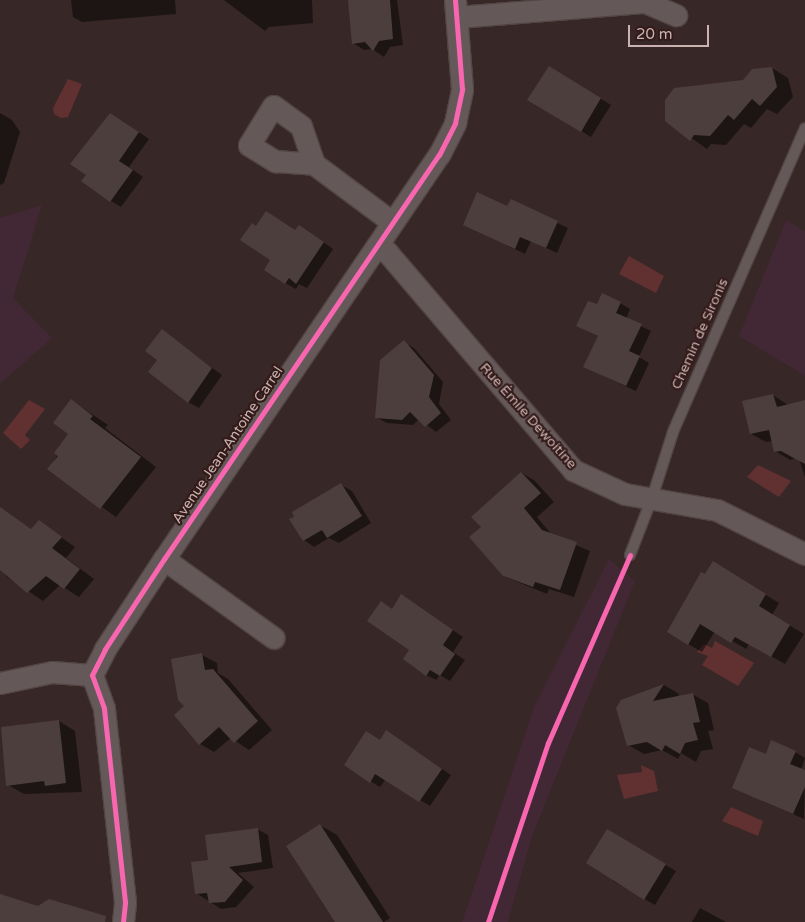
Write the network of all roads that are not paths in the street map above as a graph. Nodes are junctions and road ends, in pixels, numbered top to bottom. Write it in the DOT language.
graph roads {
  1 [pos="456,8"];
  2 [pos="676,15"];
  3 [pos="805,128"];
  4 [pos="314,164"];
  5 [pos="392,222"];
  6 [pos="377,246"];
  7 [pos="652,498"];
  8 [pos="805,554"];
  9 [pos="630,555"];
  10 [pos="164,559"];
  11 [pos="274,638"];
  12 [pos="92,676"];
  13 [pos="0,683"];
  14 [pos="123,922"];
  1 -- 2 [label="street, Avenue Jean-Antoine Carrel"];
  1 -- 5 [label="street, Avenue Jean-Antoine Carrel"];
  3 -- 7 [label="lane, Chemin de Sironis"];
  4 -- 5 [label="street"];
  5 -- 6 [label="street, Avenue Jean-Antoine Carrel"];
  6 -- 7 [label="street, Rue Émile Dewoitine"];
  6 -- 10 [label="street, Avenue Jean-Antoine Carrel"];
  7 -- 8 [label="street, Rue Émile Dewoitine"];
  7 -- 9 [label="lane, Chemin de Sironis"];
  10 -- 11 [label="street"];
  10 -- 12 [label="street, Avenue Jean-Antoine Carrel"];
  12 -- 13 [label="street"];
  12 -- 14 [label="street"];
}
